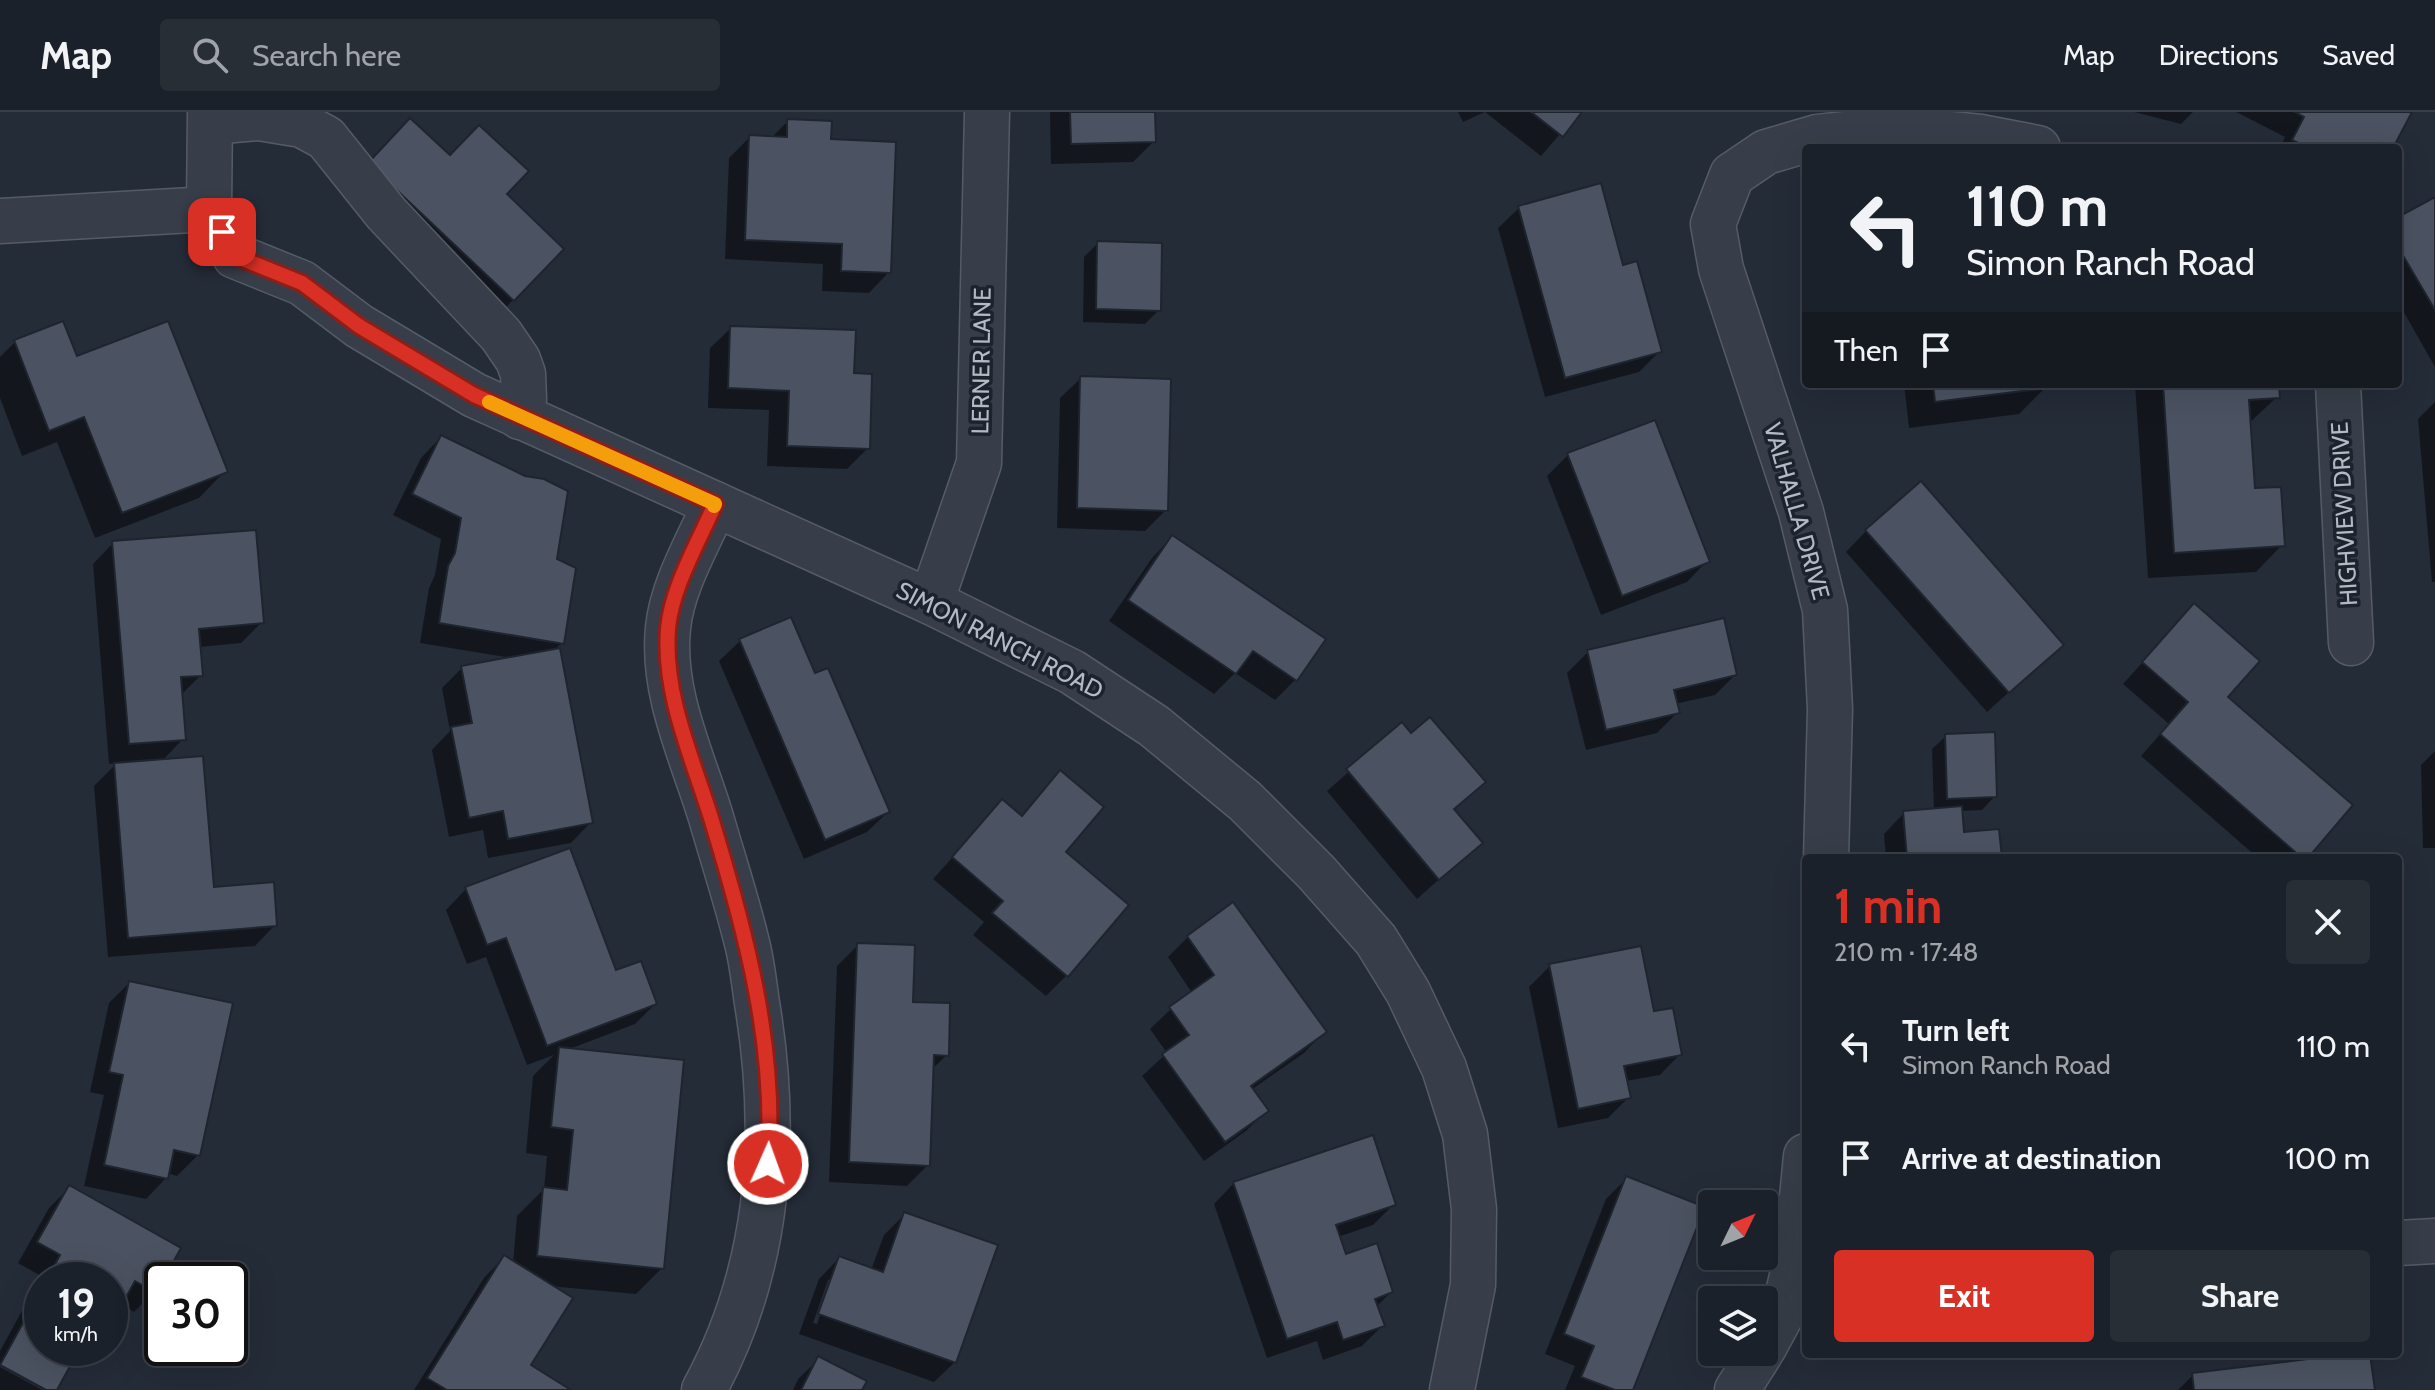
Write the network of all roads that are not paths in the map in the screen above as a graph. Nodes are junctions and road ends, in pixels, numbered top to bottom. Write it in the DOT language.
graph roads {
  1 [pos="987,112"];
  2 [pos="210,117"];
  3 [pos="2017,144"];
  4 [pos="209,209"];
  5 [pos="0,221"];
  6 [pos="2338,388"];
  7 [pos="520,417"];
  8 [pos="715,504"];
  9 [pos="931,602"];
  10 [pos="2351,643"];
  11 [pos="1826,854"];
  12 [pos="1802,1197"];
  13 [pos="2435,1241"];
  14 [pos="2402,1243"];
  15 [pos="1785,1323"];
  16 [pos="1752,1366"];
  17 [pos="704,1390"];
  18 [pos="1452,1390"];
  19 [pos="1737,1390"];
  1 -- 9 [label="street, LERNER LANE"];
  2 -- 4 [label="street"];
  2 -- 7 [label="street"];
  3 -- 11 [label="street, VALHALLA DRIVE"];
  4 -- 5 [label="street"];
  4 -- 7 [label="street, SIMON RANCH ROAD"];
  6 -- 10 [label="street, HIGHVIEW DRIVE"];
  7 -- 8 [label="street, SIMON RANCH ROAD"];
  8 -- 9 [label="street, SIMON RANCH ROAD"];
  8 -- 17 [label="street"];
  9 -- 18 [label="street, SIMON RANCH ROAD"];
  12 -- 15 [label="street"];
  13 -- 14 [label="street"];
  16 -- 19 [label="street"];
}
